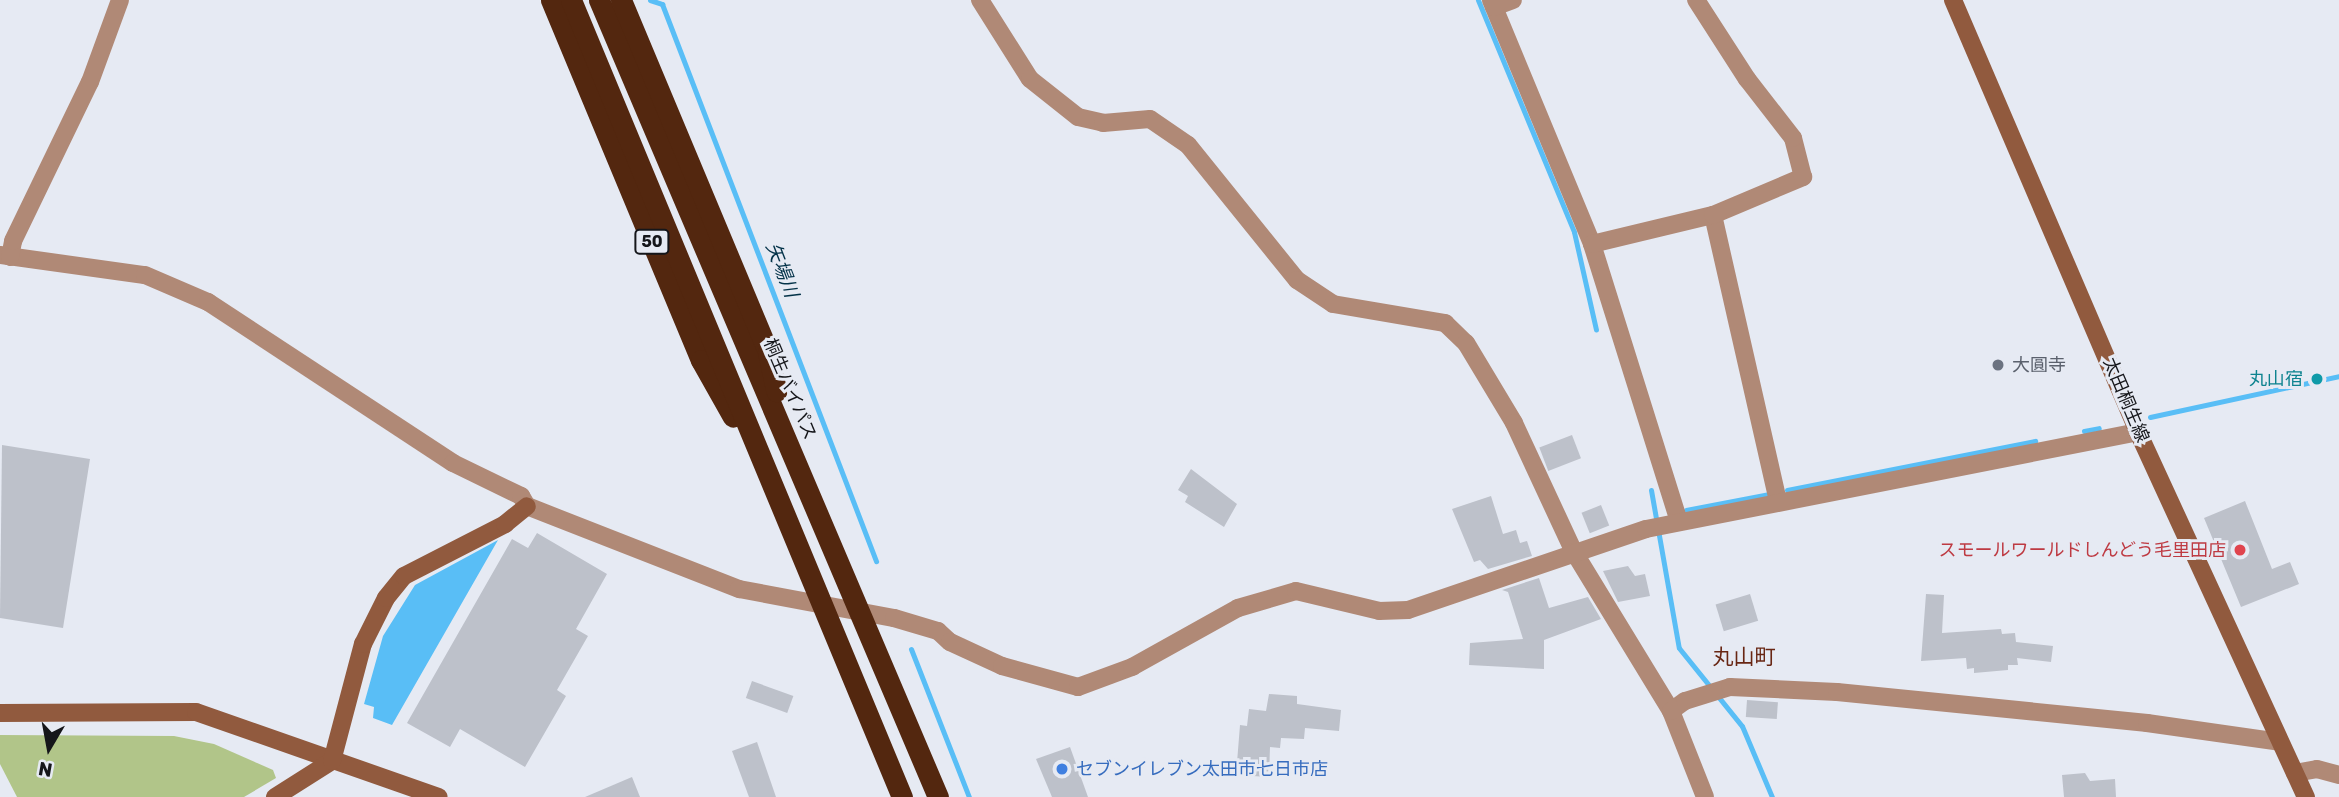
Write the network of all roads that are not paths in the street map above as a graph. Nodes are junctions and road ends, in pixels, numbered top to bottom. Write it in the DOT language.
graph roads {
  1 [pos="120,0"];
  2 [pos="551,0"];
  3 [pos="571,0"];
  4 [pos="599,0"];
  5 [pos="621,0"];
  6 [pos="980,0"];
  7 [pos="1513,0"];
  8 [pos="1696,0"];
  9 [pos="1953,0"];
  10 [pos="1493,4"];
  11 [pos="1713,215"];
  12 [pos="1592,244"];
  13 [pos="5,256"];
  14 [pos="785,431"];
  15 [pos="2138,432"];
  16 [pos="767,477"];
  17 [pos="1778,502"];
  18 [pos="527,506"];
  19 [pos="1674,523"];
  20 [pos="1574,552"];
  21 [pos="820,603"];
  22 [pos="859,609"];
  23 [pos="1671,711"];
  24 [pos="0,713"];
  25 [pos="2280,742"];
  26 [pos="332,761"];
  27 [pos="2295,773"];
  28 [pos="2339,775"];
  29 [pos="275,797"];
  30 [pos="439,797"];
  31 [pos="902,797"];
  32 [pos="938,797"];
  33 [pos="1705,797"];
  34 [pos="2306,797"];
  1 -- 13 [label="street"];
  2 -- 16 [label="highway, 50"];
  3 -- 16 [label="highway, 50"];
  4 -- 14 [label="highway, 桐生バイパス / 50"];
  5 -- 14 [label="highway, 50"];
  6 -- 20 [label="street"];
  7 -- 10 [label="street"];
  8 -- 11 [label="street"];
  9 -- 15 [label="main road, 太田桐生線"];
  10 -- 12 [label="street"];
  11 -- 12 [label="street"];
  11 -- 17 [label="street"];
  12 -- 19 [label="street"];
  13 -- 18 [label="street"];
  14 -- 22 [label="highway, 桐生バイパス / 50"];
  15 -- 17 [label="street"];
  15 -- 25 [label="main road, 太田桐生線"];
  16 -- 21 [label="highway, 50"];
  17 -- 19 [label="street"];
  18 -- 21 [label="street"];
  18 -- 26 [label="main road"];
  19 -- 20 [label="street"];
  20 -- 22 [label="street"];
  20 -- 23 [label="street"];
  21 -- 22 [label="street"];
  21 -- 31 [label="highway, 50"];
  22 -- 32 [label="highway, 桐生バイパス / 50"];
  23 -- 25 [label="street"];
  23 -- 33 [label="street"];
  24 -- 26 [label="main road"];
  25 -- 27 [label="main road, 太田桐生線"];
  26 -- 29 [label="main road"];
  26 -- 30 [label="main road"];
  27 -- 28 [label="street"];
  27 -- 34 [label="main road, 太田桐生線"];
}
